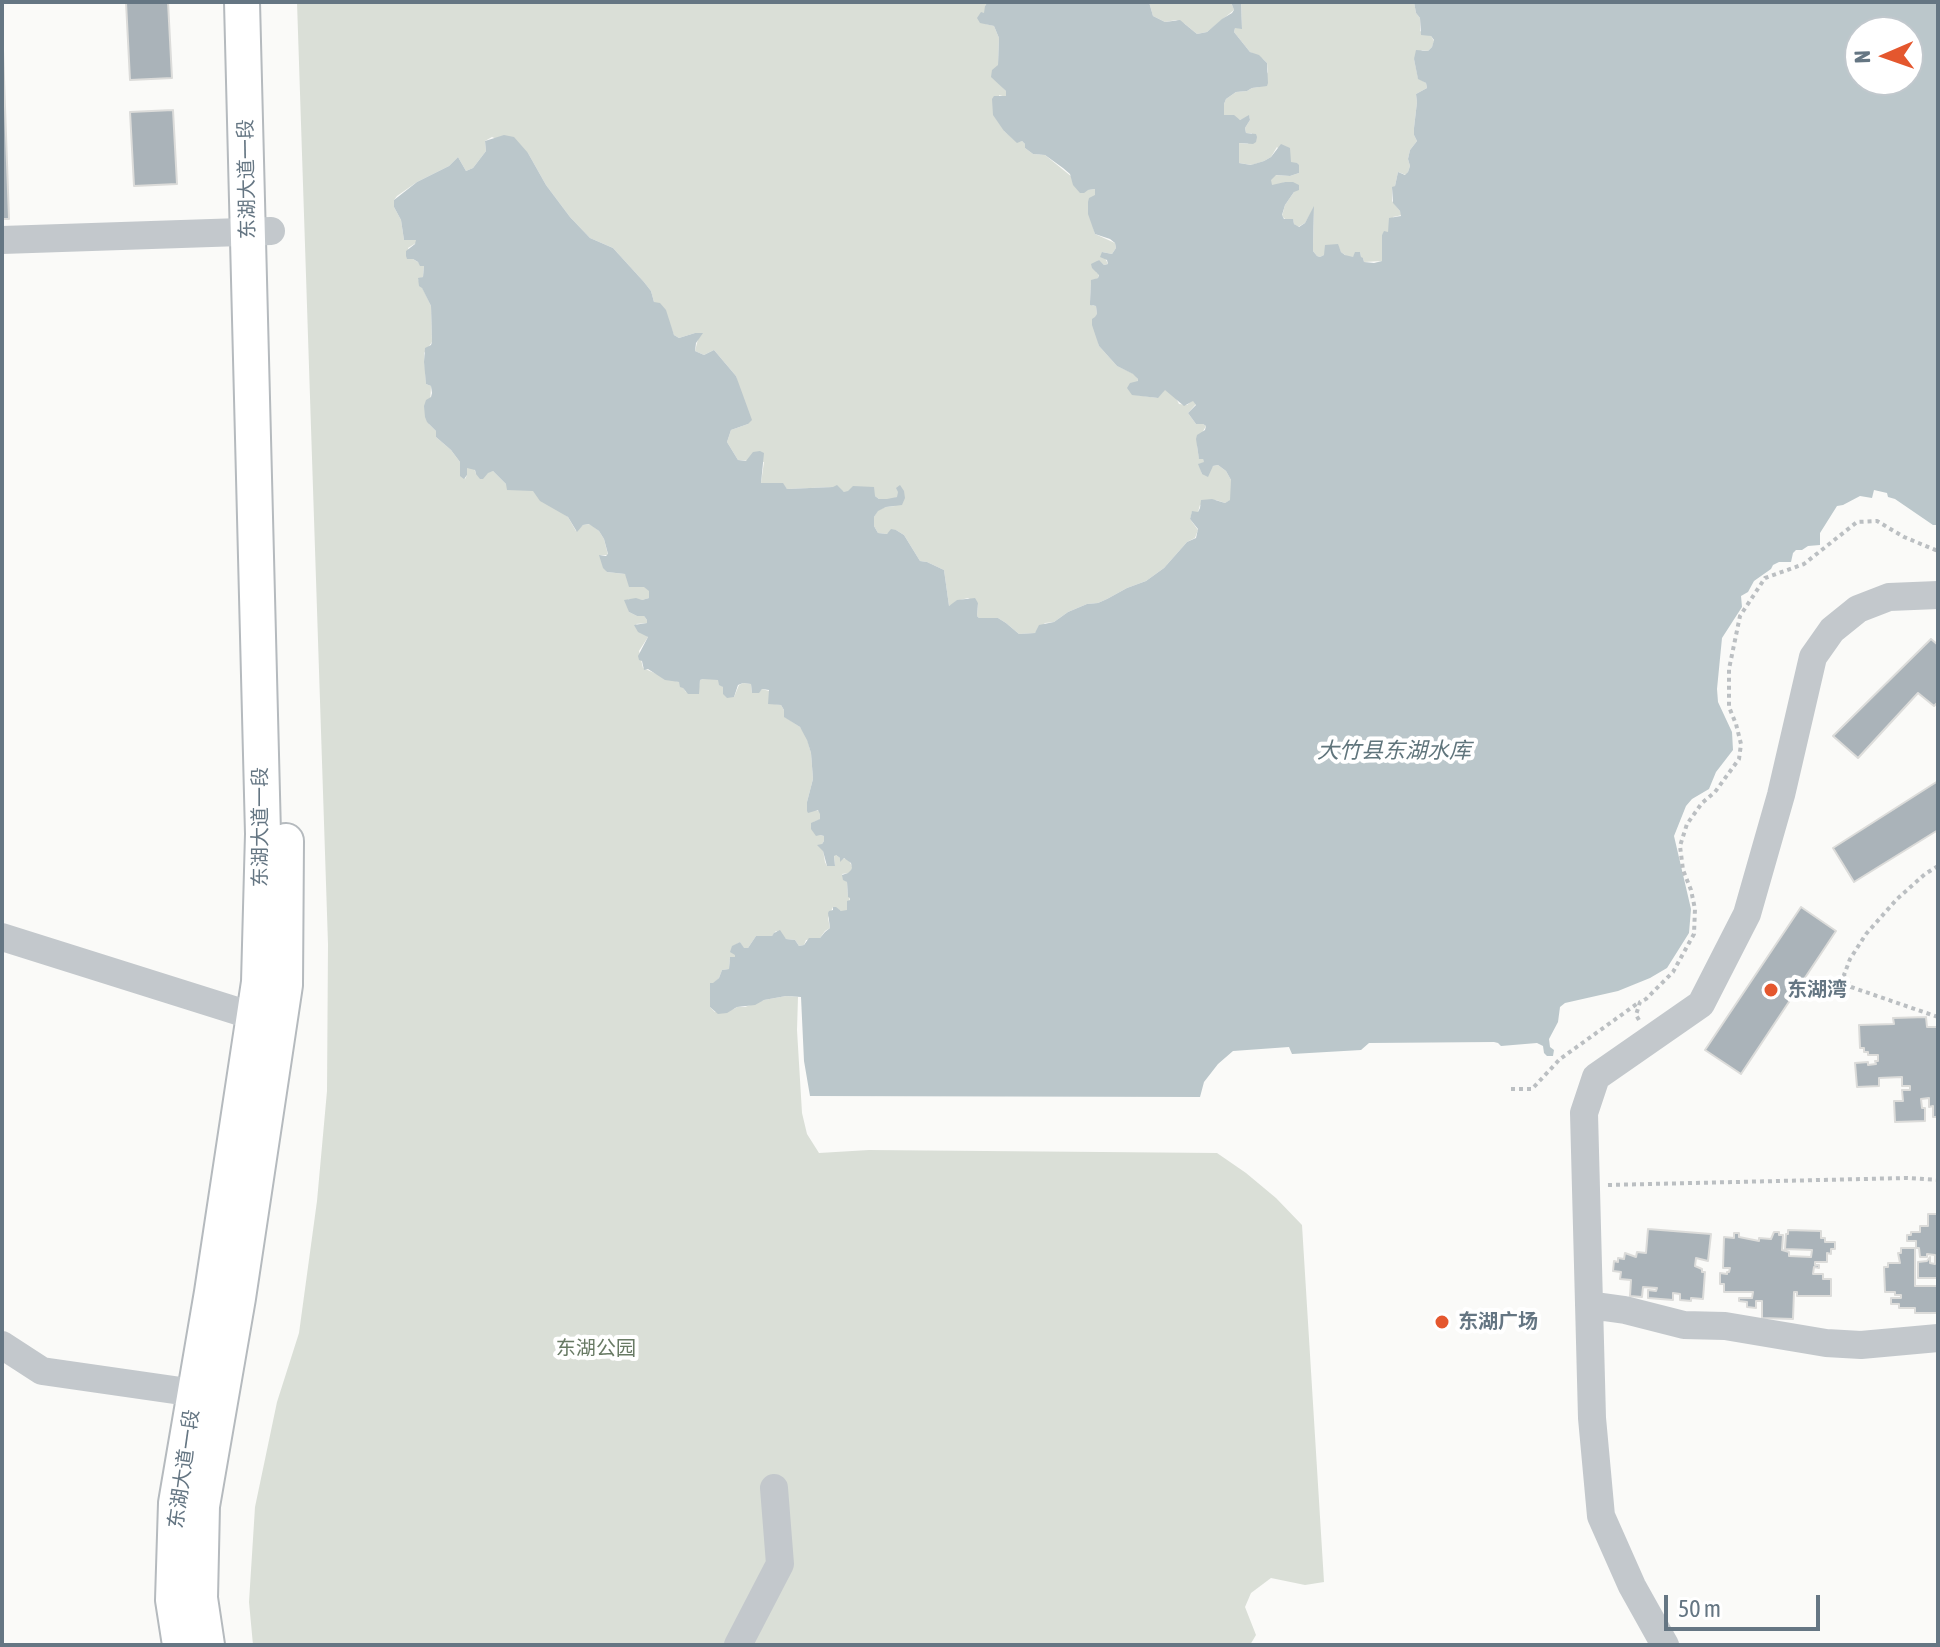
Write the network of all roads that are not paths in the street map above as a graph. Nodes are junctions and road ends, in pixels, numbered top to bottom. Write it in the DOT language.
graph roads {
  1 [pos="242,2"];
  2 [pos="266,2"];
  3 [pos="259,232"];
  4 [pos="2,240"];
  5 [pos="1938,595"];
  6 [pos="2,937"];
  7 [pos="266,1020"];
  8 [pos="1589,1305"];
  9 [pos="1938,1338"];
  10 [pos="2,1345"];
  11 [pos="195,1393"];
  12 [pos="774,1488"];
  13 [pos="180,1645"];
  14 [pos="207,1645"];
  15 [pos="738,1645"];
  16 [pos="1665,1645"];
  1 -- 3 [label="main road, 东湖大道一段"];
  2 -- 3 [label="main road, 东湖大道一段"];
  3 -- 4 [label="street"];
  3 -- 7 [label="main road, 东湖大道一段"];
  5 -- 8 [label="street"];
  6 -- 7 [label="street"];
  7 -- 11 [label="main road, 东湖大道一段"];
  7 -- 14 [label="main road, 东湖大道一段"];
  8 -- 9 [label="street"];
  8 -- 16 [label="street"];
  10 -- 11 [label="street"];
  11 -- 13 [label="main road, 东湖大道一段"];
  12 -- 15 [label="street"];
}
